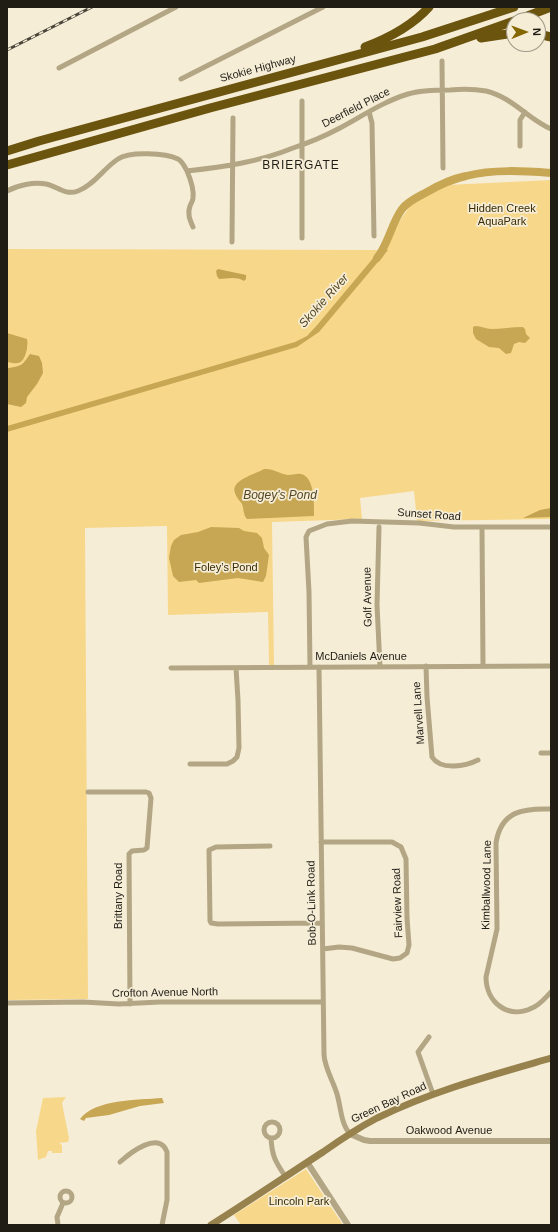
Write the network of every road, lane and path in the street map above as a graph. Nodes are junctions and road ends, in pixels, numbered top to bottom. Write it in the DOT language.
graph roads {
  1 [pos="176,7"];
  2 [pos="323,7"];
  3 [pos="430,7"];
  4 [pos="514,7"];
  5 [pos="551,7"];
  6 [pos="538,12"];
  7 [pos="506,24"];
  8 [pos="506,34"];
  9 [pos="435,49"];
  10 [pos="442,61"];
  11 [pos="59,68"];
  12 [pos="304,69"];
  13 [pos="181,79"];
  14 [pos="442,90"];
  15 [pos="302,101"];
  16 [pos="369,112"];
  17 [pos="525,112"];
  18 [pos="233,118"];
  19 [pos="551,129"];
  20 [pos="303,144"];
  21 [pos="520,146"];
  22 [pos="7,151"];
  23 [pos="7,164"];
  24 [pos="233,165"];
  25 [pos="443,168"];
  26 [pos="187,170"];
  27 [pos="7,191"];
  28 [pos="193,227"];
  29 [pos="374,236"];
  30 [pos="302,238"];
  31 [pos="232,242"];
  32 [pos="379,527"];
  33 [pos="551,527"];
  34 [pos="482,528"];
  35 [pos="426,666"];
  36 [pos="483,666"];
  37 [pos="551,666"];
  38 [pos="310,667"];
  39 [pos="319,667"];
  40 [pos="380,667"];
  41 [pos="171,668"];
  42 [pos="236,668"];
  43 [pos="541,753"];
  44 [pos="551,753"];
  45 [pos="478,760"];
  46 [pos="190,764"];
  47 [pos="88,792"];
  48 [pos="551,809"];
  49 [pos="321,842"];
  50 [pos="270,846"];
  51 [pos="322,923"];
  52 [pos="323,949"];
  53 [pos="551,992"];
  54 [pos="323,1002"];
  55 [pos="7,1003"];
  56 [pos="130,1004"];
  57 [pos="429,1036"];
  58 [pos="551,1058"];
  59 [pos="433,1094"];
  60 [pos="350,1134"];
  61 [pos="271,1138"];
  62 [pos="551,1141"];
  63 [pos="120,1162"];
  64 [pos="307,1162"];
  65 [pos="285,1176"];
  66 [pos="63,1202"];
  67 [pos="58,1225"];
  68 [pos="162,1225"];
  69 [pos="211,1225"];
  70 [pos="348,1225"];
  1 -- 11 [label="street"];
  2 -- 13 [label="street"];
  3 -- 12 [label="highway"];
  4 -- 12 [label="highway, Skokie Highway"];
  5 -- 6 [label="highway"];
  7 -- 9 [label="highway"];
  8 -- 9 [label="highway"];
  9 -- 23 [label="highway"];
  10 -- 14 [label="street"];
  12 -- 22 [label="highway, Skokie Highway"];
  14 -- 16 [label="street, Deerfield Place"];
  14 -- 17 [label="street, Deerfield Place"];
  14 -- 25 [label="street"];
  15 -- 20 [label="street"];
  16 -- 20 [label="street, Deerfield Place"];
  16 -- 29 [label="street"];
  17 -- 19 [label="street, Deerfield Place"];
  17 -- 21 [label="street"];
  18 -- 24 [label="street"];
  20 -- 24 [label="street, Deerfield Place"];
  20 -- 30 [label="street"];
  24 -- 26 [label="street, Deerfield Place"];
  24 -- 31 [label="street"];
  26 -- 27 [label="street"];
  26 -- 28 [label="street"];
  32 -- 40 [label="street, Golf Avenue"];
  33 -- 34 [label="street, Sunset Road"];
  34 -- 36 [label="street"];
  34 -- 38 [label="street, Sunset Road"];
  35 -- 36 [label="street, McDaniels Avenue"];
  35 -- 40 [label="street, McDaniels Avenue"];
  35 -- 45 [label="street, Marvell Lane"];
  36 -- 37 [label="street, McDaniels Avenue"];
  38 -- 39 [label="street, McDaniels Avenue"];
  38 -- 42 [label="street, McDaniels Avenue"];
  39 -- 40 [label="street, McDaniels Avenue"];
  39 -- 49 [label="street, Bob-O-Link Road"];
  41 -- 42 [label="street, McDaniels Avenue"];
  42 -- 46 [label="street"];
  43 -- 44 [label="street"];
  47 -- 56 [label="street, Brittany Road"];
  48 -- 53 [label="street, Kimballwood Lane"];
  49 -- 51 [label="street, Bob-O-Link Road"];
  49 -- 52 [label="street, Fairview Road"];
  50 -- 51 [label="street"];
  51 -- 52 [label="street, Bob-O-Link Road"];
  52 -- 54 [label="street, Bob-O-Link Road"];
  54 -- 56 [label="street, Crofton Avenue North"];
  54 -- 60 [label="street, Bob-O-Link Road"];
  55 -- 56 [label="street, Crofton Avenue North"];
  57 -- 59 [label="street"];
  58 -- 59 [label="main road, Green Bay Road"];
  59 -- 60 [label="main road, Green Bay Road"];
  60 -- 62 [label="street, Oakwood Avenue"];
  60 -- 64 [label="main road, Green Bay Road"];
  61 -- 65 [label="street"];
  63 -- 68 [label="street"];
  64 -- 65 [label="main road, Green Bay Road"];
  64 -- 70 [label="street"];
  65 -- 69 [label="main road, Green Bay Road"];
  66 -- 67 [label="street"];
}
